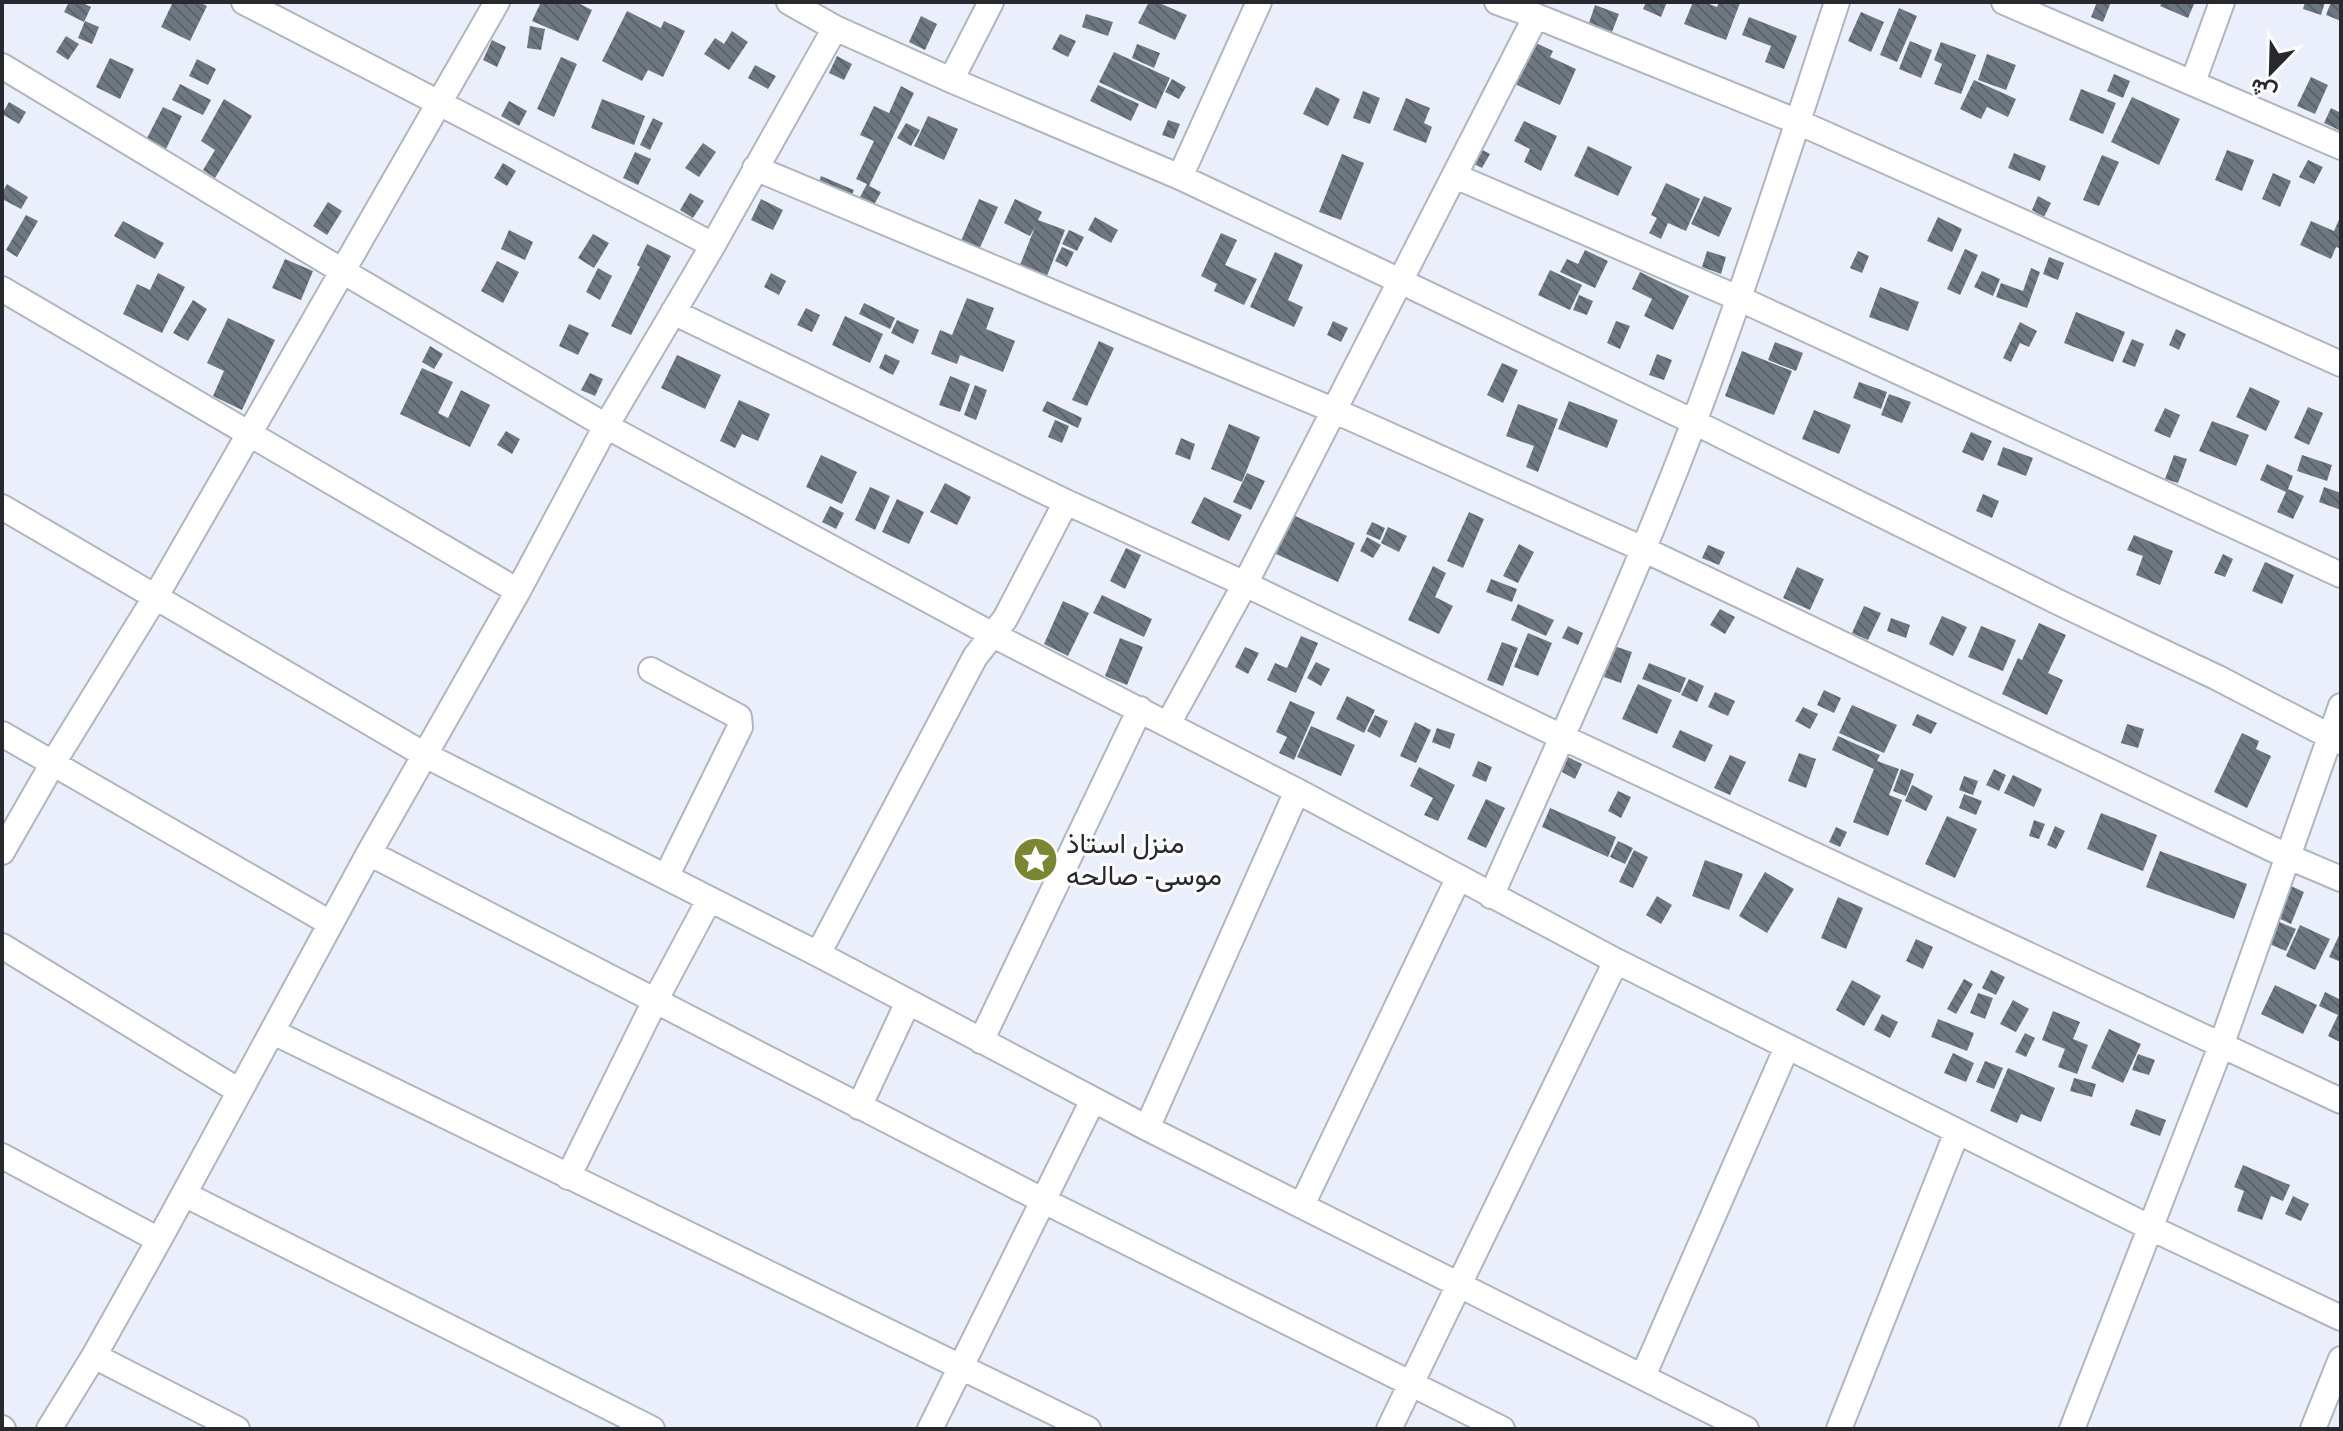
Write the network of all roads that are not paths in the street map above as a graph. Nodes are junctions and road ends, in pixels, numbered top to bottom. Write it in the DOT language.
graph roads {
  1 [pos="244,2"];
  2 [pos="497,2"];
  3 [pos="789,2"];
  4 [pos="991,2"];
  5 [pos="1259,2"];
  6 [pos="1497,2"];
  7 [pos="1837,2"];
  8 [pos="2004,2"];
  9 [pos="2222,2"];
  10 [pos="1536,16"];
  11 [pos="835,28"];
  12 [pos="2,66"];
  13 [pos="951,80"];
  14 [pos="2193,82"];
  15 [pos="439,103"];
  16 [pos="1798,122"];
  17 [pos="2341,147"];
  18 [pos="755,168"];
  19 [pos="1455,176"];
  20 [pos="1180,177"];
  21 [pos="713,245"];
  22 [pos="344,272"];
  23 [pos="1400,281"];
  24 [pos="2,289"];
  25 [pos="1738,298"];
  26 [pos="673,312"];
  27 [pos="2341,364"];
  28 [pos="1333,410"];
  29 [pos="1694,422"];
  30 [pos="606,426"];
  31 [pos="249,434"];
  32 [pos="1066,502"];
  33 [pos="2,507"];
  34 [pos="1643,549"];
  35 [pos="2341,575"];
  36 [pos="1245,584"];
  37 [pos="518,591"];
  38 [pos="156,596"];
  39 [pos="993,635"];
  40 [pos="651,670"];
  41 [pos="2341,706"];
  42 [pos="1140,709"];
  43 [pos="1168,724"];
  44 [pos="2,734"];
  45 [pos="1562,737"];
  46 [pos="2336,740"];
  47 [pos="425,755"];
  48 [pos="53,763"];
  49 [pos="1297,791"];
  50 [pos="2,852"];
  51 [pos="369,853"];
  52 [pos="2289,857"];
  53 [pos="666,877"];
  54 [pos="1458,879"];
  55 [pos="2341,879"];
  56 [pos="1491,896"];
  57 [pos="709,900"];
  58 [pos="330,923"];
  59 [pos="2,946"];
  60 [pos="818,954"];
  61 [pos="1616,961"];
  62 [pos="655,1001"];
  63 [pos="908,1002"];
  64 [pos="273,1032"];
  65 [pos="981,1041"];
  66 [pos="2221,1046"];
  67 [pos="1787,1047"];
  68 [pos="239,1091"];
  69 [pos="1093,1100"];
  70 [pos="2341,1101"];
  71 [pos="859,1107"];
  72 [pos="1147,1128"];
  73 [pos="1957,1132"];
  74 [pos="2,1156"];
  75 [pos="568,1177"];
  76 [pos="184,1194"];
  77 [pos="1042,1200"];
  78 [pos="1302,1205"];
  79 [pos="2151,1228"];
  80 [pos="159,1240"];
  81 [pos="1460,1284"];
  82 [pos="2341,1318"];
  83 [pos="94,1356"];
  84 [pos="2341,1359"];
  85 [pos="960,1366"];
  86 [pos="1643,1376"];
  87 [pos="1410,1384"];
  88 [pos="49,1429"];
  89 [pos="237,1429"];
  90 [pos="652,1429"];
  91 [pos="930,1429"];
  92 [pos="1088,1429"];
  93 [pos="1389,1429"];
  94 [pos="1502,1429"];
  95 [pos="1746,1429"];
  96 [pos="1839,1429"];
  97 [pos="2072,1429"];
  98 [pos="2313,1429"];
  1 -- 15 [label="street"];
  2 -- 15 [label="street"];
  3 -- 11 [label="street"];
  4 -- 13 [label="street"];
  5 -- 20 [label="street"];
  6 -- 10 [label="street"];
  7 -- 16 [label="street"];
  8 -- 14 [label="street"];
  9 -- 14 [label="street"];
  10 -- 16 [label="street"];
  10 -- 19 [label="street"];
  11 -- 13 [label="street"];
  11 -- 18 [label="street"];
  12 -- 22 [label="street"];
  13 -- 20 [label="street"];
  14 -- 17 [label="street"];
  15 -- 21 [label="street"];
  15 -- 22 [label="street"];
  16 -- 25 [label="street"];
  16 -- 27 [label="street"];
  18 -- 21 [label="street"];
  18 -- 28 [label="street"];
  19 -- 23 [label="street"];
  19 -- 25 [label="street"];
  20 -- 23 [label="street"];
  21 -- 26 [label="street"];
  22 -- 30 [label="street"];
  22 -- 31 [label="street"];
  23 -- 28 [label="street"];
  23 -- 29 [label="street"];
  24 -- 31 [label="street"];
  25 -- 29 [label="street"];
  25 -- 35 [label="street"];
  26 -- 30 [label="street"];
  26 -- 32 [label="street"];
  28 -- 34 [label="street"];
  28 -- 36 [label="street"];
  29 -- 34 [label="street"];
  29 -- 46 [label="street"];
  30 -- 37 [label="street"];
  30 -- 39 [label="street"];
  31 -- 37 [label="street"];
  31 -- 38 [label="street"];
  32 -- 36 [label="street"];
  32 -- 39 [label="street"];
  33 -- 38 [label="street"];
  34 -- 45 [label="street"];
  34 -- 52 [label="street"];
  36 -- 43 [label="street"];
  36 -- 45 [label="street"];
  37 -- 47 [label="street"];
  38 -- 47 [label="street"];
  38 -- 48 [label="street"];
  39 -- 42 [label="street"];
  39 -- 60 [label="street"];
  40 -- 53 [label="street"];
  41 -- 46 [label="street"];
  42 -- 43 [label="street"];
  42 -- 65 [label="street"];
  43 -- 49 [label="street"];
  44 -- 48 [label="street"];
  45 -- 56 [label="street"];
  45 -- 66 [label="street"];
  46 -- 52 [label="street"];
  47 -- 51 [label="street"];
  47 -- 53 [label="street"];
  48 -- 50 [label="street"];
  48 -- 58 [label="street"];
  49 -- 54 [label="street"];
  49 -- 72 [label="street"];
  51 -- 58 [label="street"];
  51 -- 62 [label="street"];
  52 -- 55 [label="street"];
  52 -- 66 [label="street"];
  53 -- 57 [label="street"];
  54 -- 56 [label="street"];
  54 -- 78 [label="street"];
  56 -- 61 [label="street"];
  57 -- 60 [label="street"];
  57 -- 62 [label="street"];
  58 -- 64 [label="street"];
  59 -- 68 [label="street"];
  60 -- 63 [label="street"];
  61 -- 67 [label="street"];
  61 -- 81 [label="street"];
  62 -- 71 [label="street"];
  62 -- 75 [label="street"];
  63 -- 65 [label="street"];
  63 -- 71 [label="street"];
  64 -- 68 [label="street"];
  64 -- 75 [label="street"];
  65 -- 69 [label="street"];
  66 -- 70 [label="street"];
  66 -- 79 [label="street"];
  67 -- 73 [label="street"];
  67 -- 86 [label="street"];
  68 -- 76 [label="street"];
  69 -- 72 [label="street"];
  69 -- 77 [label="street"];
  71 -- 77 [label="street"];
  72 -- 78 [label="street"];
  73 -- 79 [label="street"];
  73 -- 96 [label="street"];
  74 -- 80 [label="street"];
  75 -- 85 [label="street"];
  76 -- 80 [label="street"];
  76 -- 90 [label="street"];
  77 -- 85 [label="street"];
  77 -- 87 [label="street"];
  78 -- 81 [label="street"];
  79 -- 82 [label="street"];
  79 -- 97 [label="street"];
  80 -- 83 [label="street"];
  81 -- 86 [label="street"];
  81 -- 87 [label="street"];
  83 -- 88 [label="street"];
  83 -- 89 [label="street"];
  84 -- 98 [label="street"];
  85 -- 91 [label="street"];
  85 -- 92 [label="street"];
  86 -- 95 [label="street"];
  87 -- 93 [label="street"];
  87 -- 94 [label="street"];
}
